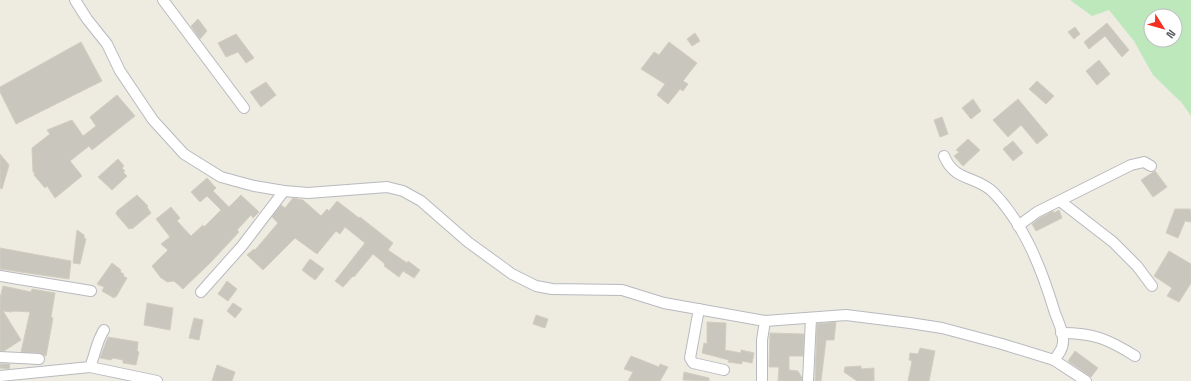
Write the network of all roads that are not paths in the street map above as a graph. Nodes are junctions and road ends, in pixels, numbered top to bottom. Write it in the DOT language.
graph roads {
  1 [pos="75,0"];
  2 [pos="163,0"];
  3 [pos="244,108"];
  4 [pos="944,156"];
  5 [pos="1151,166"];
  6 [pos="284,191"];
  7 [pos="1060,201"];
  8 [pos="1018,226"];
  9 [pos="0,276"];
  10 [pos="1152,286"];
  11 [pos="91,291"];
  12 [pos="201,292"];
  13 [pos="699,309"];
  14 [pos="811,318"];
  15 [pos="765,321"];
  16 [pos="104,330"];
  17 [pos="1061,333"];
  18 [pos="1135,356"];
  19 [pos="0,357"];
  20 [pos="39,359"];
  21 [pos="1054,360"];
  22 [pos="90,367"];
  23 [pos="724,370"];
  24 [pos="0,376"];
  25 [pos="128,376"];
  26 [pos="119,381"];
  27 [pos="157,381"];
  28 [pos="762,381"];
  29 [pos="808,381"];
  30 [pos="1086,381"];
  1 -- 6 [label="street"];
  2 -- 3 [label="street"];
  4 -- 8 [label="street"];
  5 -- 7 [label="street"];
  6 -- 12 [label="street"];
  6 -- 13 [label="street"];
  7 -- 8 [label="street"];
  7 -- 10 [label="street"];
  8 -- 17 [label="street"];
  9 -- 11 [label="street"];
  13 -- 15 [label="street"];
  13 -- 23 [label="street"];
  14 -- 15 [label="street"];
  14 -- 21 [label="street"];
  14 -- 29 [label="street"];
  15 -- 28 [label="street"];
  16 -- 22 [label="street"];
  17 -- 18 [label="street"];
  17 -- 21 [label="street"];
  19 -- 20 [label="street"];
  21 -- 30 [label="street"];
  22 -- 24 [label="street"];
  22 -- 25 [label="street"];
  25 -- 26 [label="street"];
  25 -- 27 [label="street"];
}
